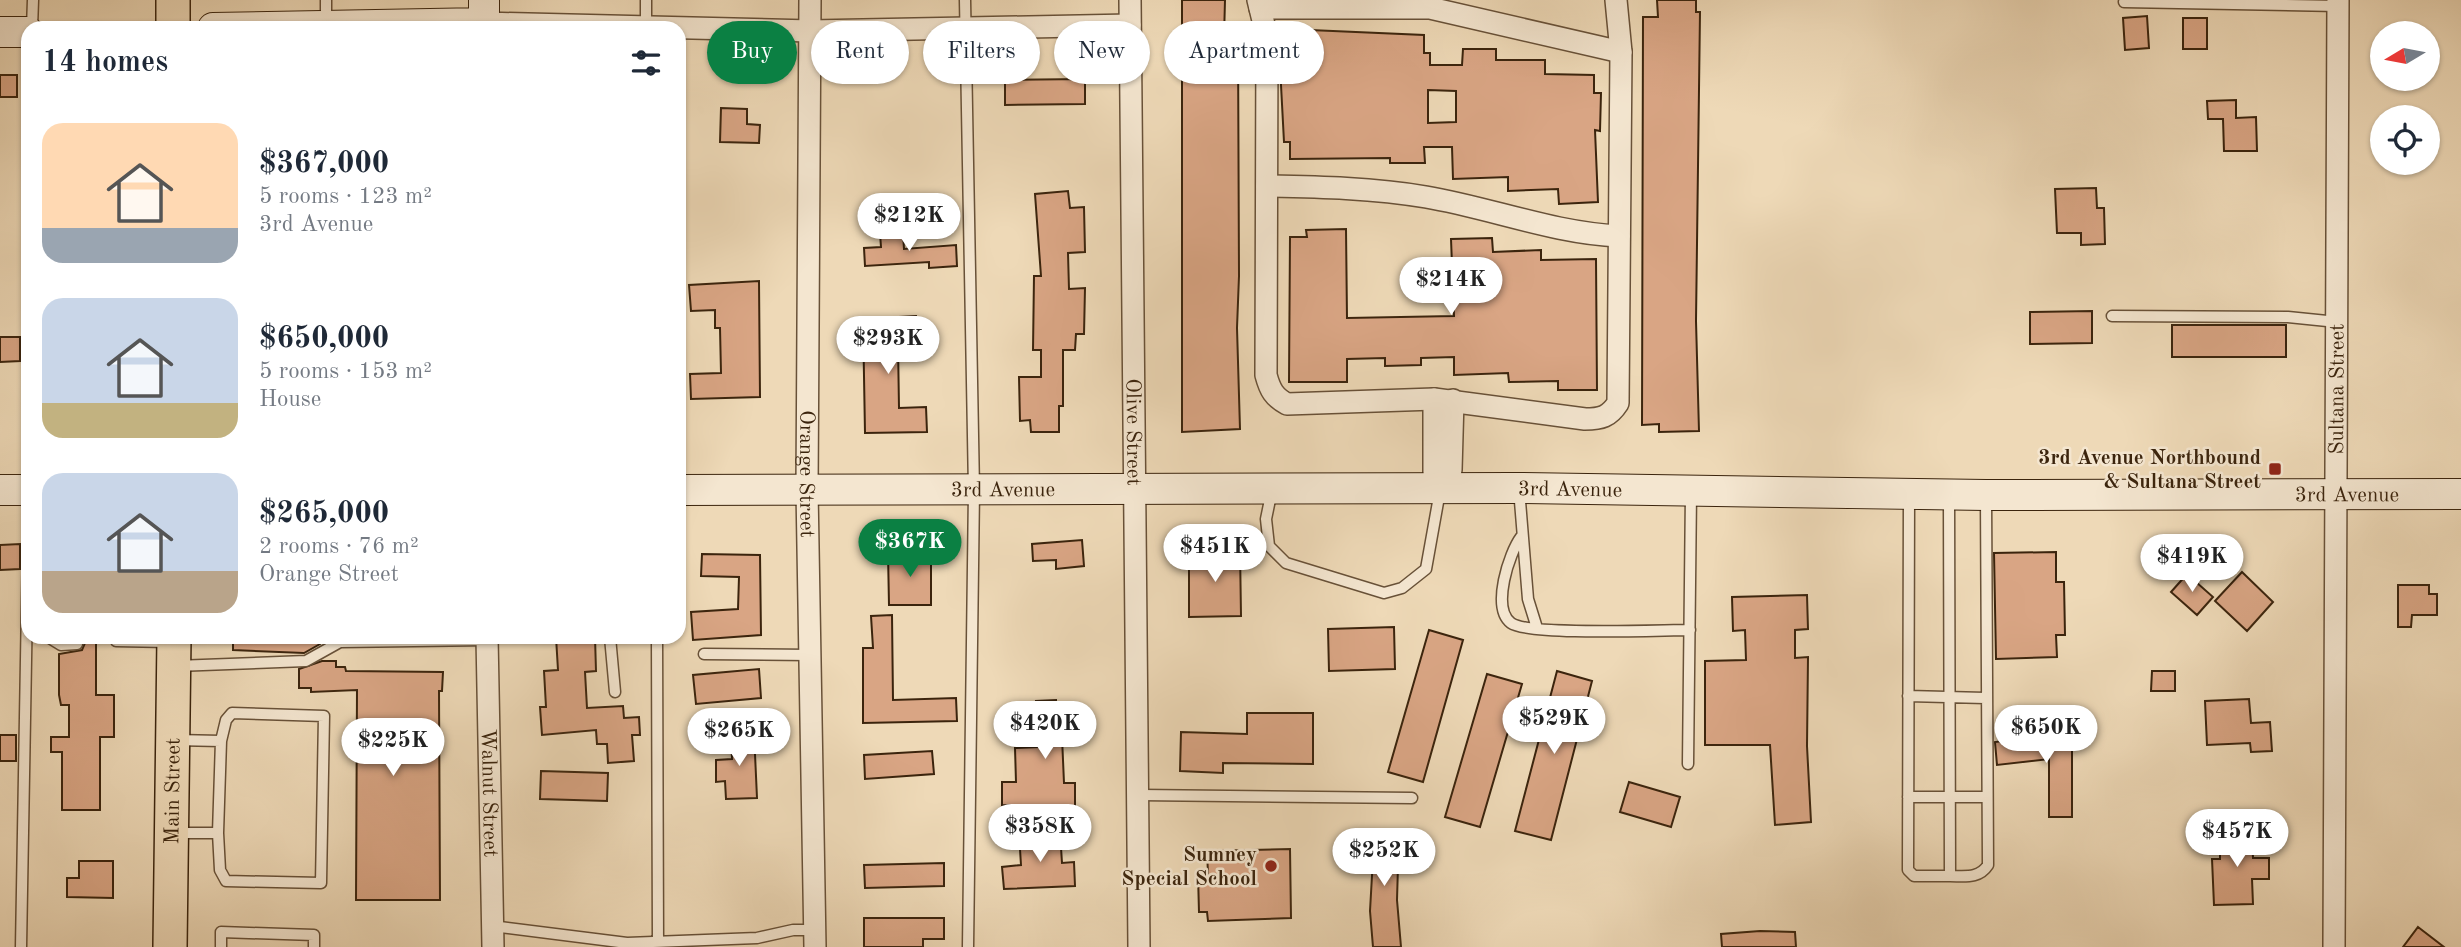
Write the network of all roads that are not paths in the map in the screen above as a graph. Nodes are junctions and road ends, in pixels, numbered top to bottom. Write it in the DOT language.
graph roads {
  1 [pos="33,0"];
  2 [pos="173,0"];
  3 [pos="646,0"];
  4 [pos="810,0"];
  5 [pos="965,0"];
  6 [pos="1130,0"];
  7 [pos="1616,0"];
  8 [pos="2124,2"];
  9 [pos="2338,3"];
  10 [pos="1259,4"];
  11 [pos="1430,4"];
  12 [pos="484,17"];
  13 [pos="332,19"];
  14 [pos="32,21"];
  15 [pos="173,21"];
  16 [pos="306,21"];
  17 [pos="549,21"];
  18 [pos="646,21"];
  19 [pos="965,21"];
  20 [pos="1130,21"];
  21 [pos="686,28"];
  22 [pos="0,32"];
  23 [pos="21,32"];
  24 [pos="811,32"];
  25 [pos="1620,52"];
  26 [pos="966,84"];
  27 [pos="1131,84"];
  28 [pos="1266,186"];
  29 [pos="1619,236"];
  30 [pos="2112,316"];
  31 [pos="2337,322"];
  32 [pos="1443,400"];
  33 [pos="1519,488"];
  34 [pos="21,489"];
  35 [pos="1440,489"];
  36 [pos="0,490"];
  37 [pos="686,490"];
  38 [pos="974,490"];
  39 [pos="1137,490"];
  40 [pos="807,491"];
  41 [pos="1272,491"];
  42 [pos="1692,492"];
  43 [pos="1909,494"];
  44 [pos="1949,495"];
  45 [pos="1986,495"];
  46 [pos="2335,495"];
  47 [pos="2461,495"];
  48 [pos="1521,537"];
  49 [pos="1537,628"];
  50 [pos="1690,630"];
  51 [pos="26,644"];
  52 [pos="59,644"];
  53 [pos="77,644"];
  54 [pos="143,644"];
  55 [pos="336,644"];
  56 [pos="487,644"];
  57 [pos="611,644"];
  58 [pos="657,644"];
  59 [pos="173,648"];
  60 [pos="704,654"];
  61 [pos="810,655"];
  62 [pos="615,692"];
  63 [pos="1908,696"];
  64 [pos="1950,698"];
  65 [pos="1985,698"];
  66 [pos="172,740"];
  67 [pos="221,741"];
  68 [pos="1688,764"];
  69 [pos="1140,795"];
  70 [pos="1908,797"];
  71 [pos="1949,797"];
  72 [pos="1986,797"];
  73 [pos="1412,798"];
  74 [pos="172,833"];
  75 [pos="218,833"];
  76 [pos="1950,876"];
  77 [pos="492,937"];
  78 [pos="815,938"];
  79 [pos="658,944"];
  80 [pos="21,947"];
  81 [pos="170,947"];
  82 [pos="221,947"];
  83 [pos="314,947"];
  84 [pos="968,947"];
  85 [pos="1139,947"];
  86 [pos="2334,947"];
  1 -- 14 [label="lane"];
  2 -- 15 [label="main road"];
  3 -- 18 [label="lane"];
  4 -- 24 [label="street, Orange Street"];
  5 -- 19 [label="lane"];
  6 -- 20 [label="street, Olive Street"];
  7 -- 25 [label="street"];
  8 -- 9 [label="lane"];
  9 -- 31 [label="street, Sultana Street"];
  10 -- 11 [label="street"];
  10 -- 28 [label="street"];
  11 -- 25 [label="street"];
  12 -- 13 [label="street"];
  12 -- 17 [label="street"];
  13 -- 16 [label="street"];
  21 -- 24 [label="street"];
  22 -- 23 [label="street"];
  24 -- 40 [label="street, Orange Street"];
  25 -- 29 [label="street"];
  26 -- 38 [label="lane"];
  27 -- 39 [label="street, Olive Street"];
  28 -- 29 [label="street"];
  28 -- 32 [label="street"];
  29 -- 32 [label="street"];
  30 -- 31 [label="lane"];
  31 -- 46 [label="street, Sultana Street"];
  32 -- 35 [label="street"];
  33 -- 35 [label="street, 3rd Avenue"];
  33 -- 42 [label="street, 3rd Avenue"];
  33 -- 48 [label="lane"];
  34 -- 36 [label="street"];
  35 -- 41 [label="street, 3rd Avenue"];
  35 -- 41 [label="lane"];
  37 -- 40 [label="street, 3rd Avenue"];
  38 -- 39 [label="street, 3rd Avenue"];
  38 -- 40 [label="street, 3rd Avenue"];
  38 -- 84 [label="lane"];
  39 -- 41 [label="street, 3rd Avenue"];
  39 -- 69 [label="street, Olive Street"];
  40 -- 61 [label="street, Orange Street"];
  42 -- 43 [label="street, 3rd Avenue"];
  42 -- 50 [label="lane"];
  43 -- 44 [label="street, 3rd Avenue"];
  43 -- 63 [label="lane"];
  44 -- 45 [label="street, 3rd Avenue"];
  44 -- 64 [label="lane"];
  45 -- 46 [label="street, 3rd Avenue"];
  45 -- 65 [label="lane"];
  46 -- 47 [label="street, 3rd Avenue"];
  46 -- 86 [label="street, Sultana Street"];
  48 -- 49 [label="lane"];
  48 -- 49 [label="lane"];
  49 -- 50 [label="lane"];
  50 -- 68 [label="lane"];
  51 -- 80 [label="lane"];
  52 -- 53 [label="lane"];
  54 -- 59 [label="lane"];
  55 -- 59 [label="lane"];
  56 -- 77 [label="street, Walnut Street"];
  57 -- 62 [label="lane"];
  58 -- 79 [label="lane"];
  59 -- 66 [label="main road, Main Street"];
  60 -- 61 [label="lane"];
  61 -- 78 [label="street, Orange Street"];
  63 -- 64 [label="lane"];
  63 -- 70 [label="lane"];
  64 -- 65 [label="lane"];
  64 -- 71 [label="lane"];
  65 -- 72 [label="lane"];
  66 -- 67 [label="lane"];
  66 -- 74 [label="main road, Main Street"];
  67 -- 75 [label="lane"];
  67 -- 75 [label="lane"];
  69 -- 73 [label="lane"];
  69 -- 85 [label="street, Olive Street"];
  70 -- 71 [label="lane"];
  70 -- 76 [label="lane"];
  71 -- 72 [label="lane"];
  71 -- 76 [label="lane"];
  72 -- 76 [label="lane"];
  74 -- 75 [label="lane"];
  74 -- 81 [label="main road, Main Street"];
  77 -- 79 [label="lane"];
  78 -- 79 [label="lane"];
  82 -- 83 [label="lane"];
}
